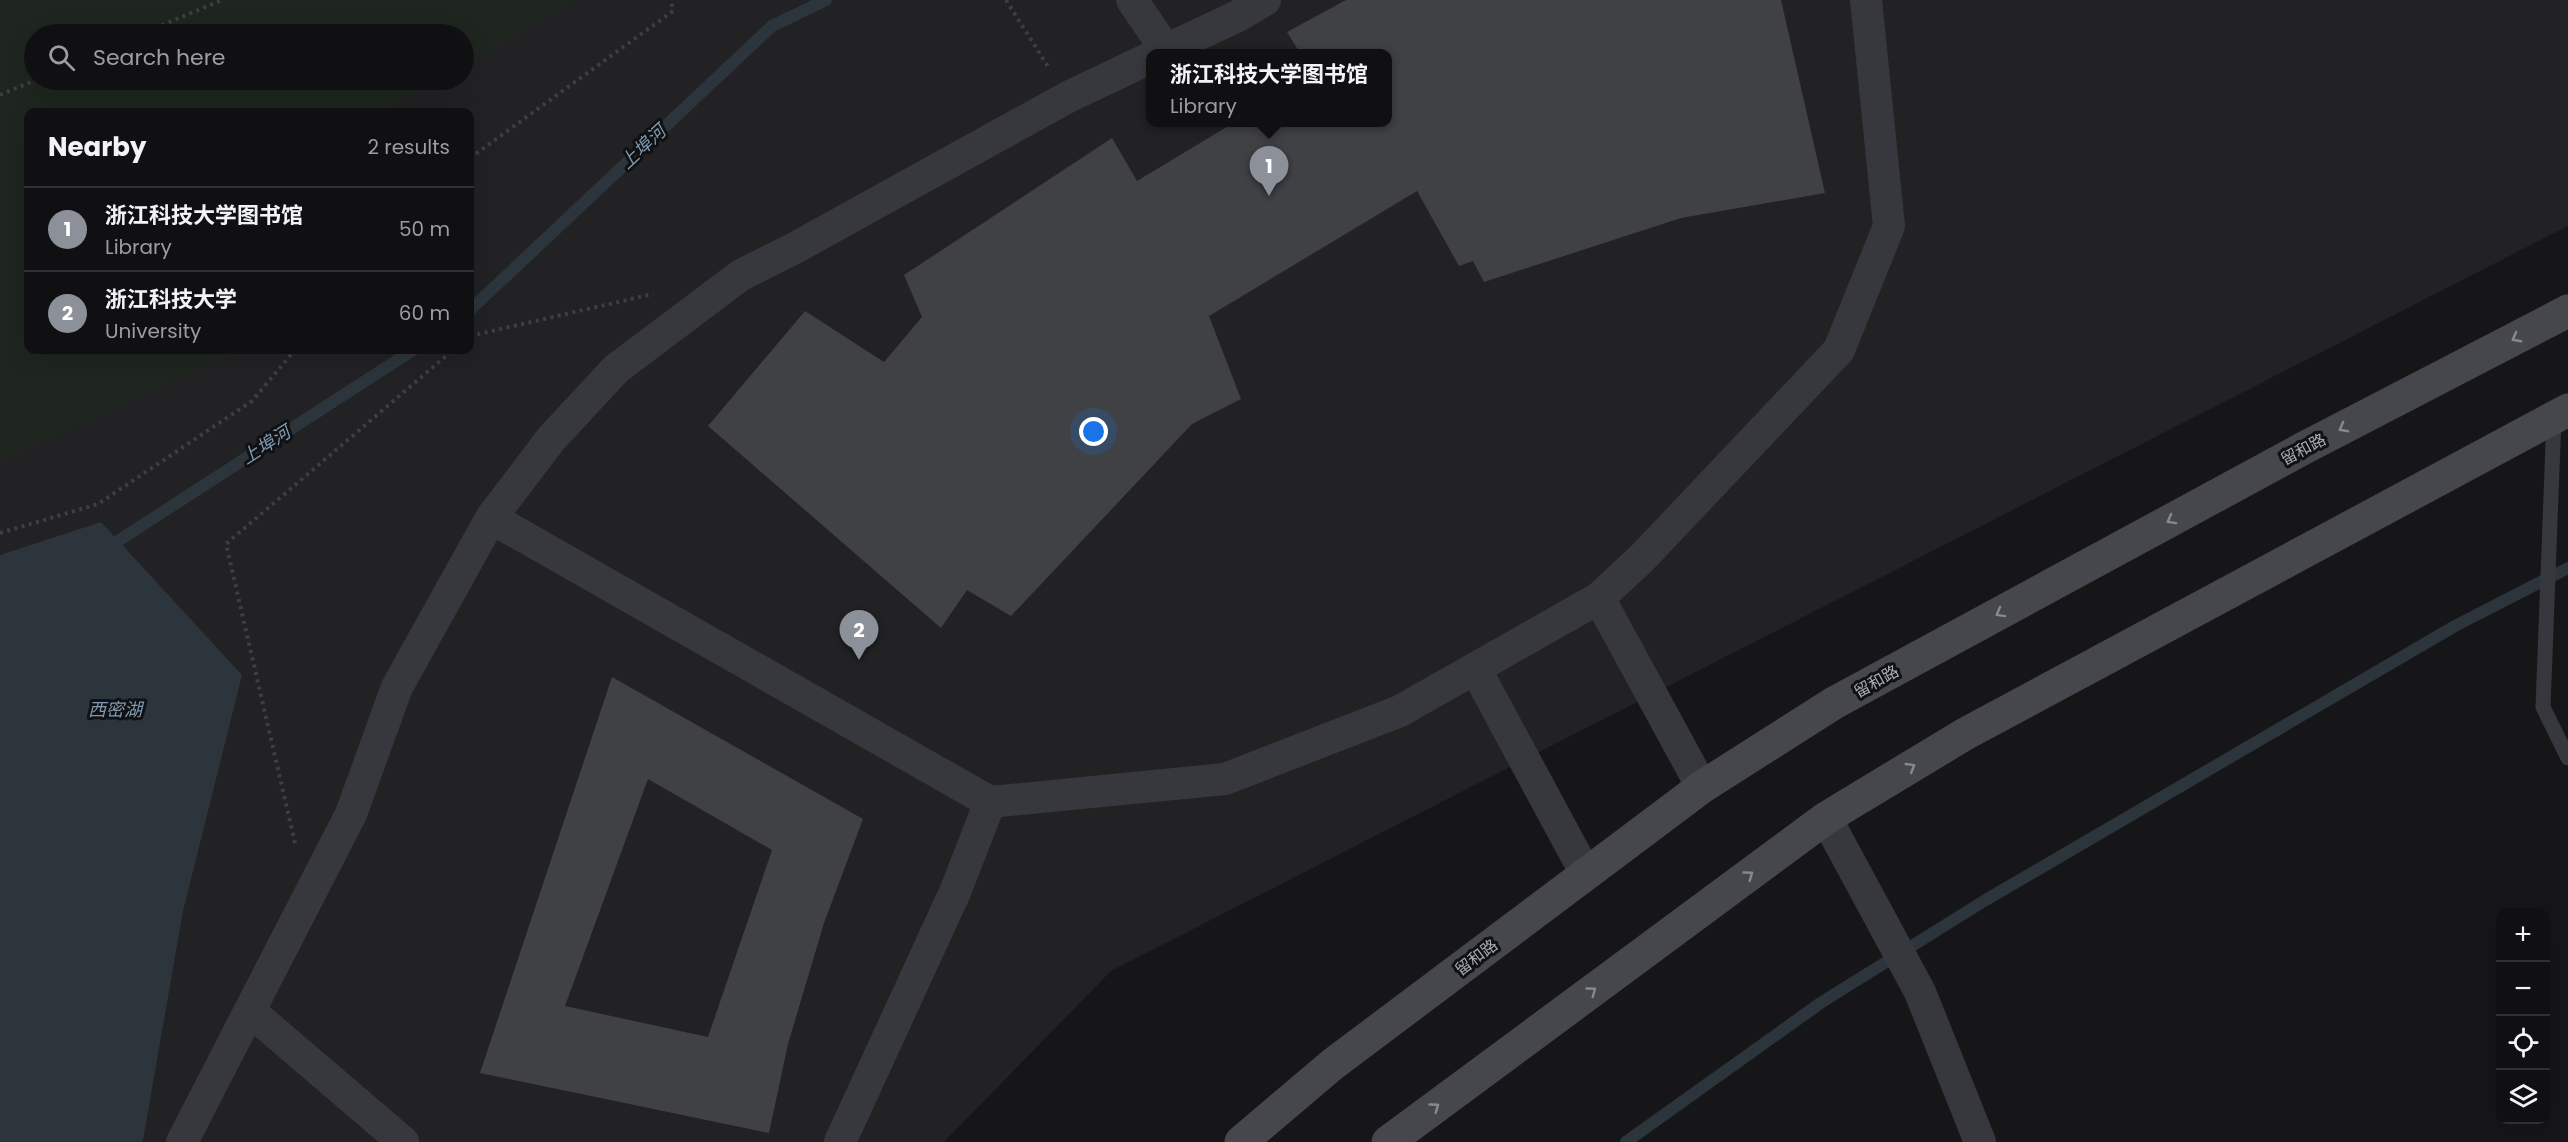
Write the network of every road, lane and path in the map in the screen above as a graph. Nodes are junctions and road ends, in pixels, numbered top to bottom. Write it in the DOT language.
graph roads {
  1 [pos="222,0"];
  2 [pos="671,0"];
  3 [pos="1006,0"];
  4 [pos="1132,0"];
  5 [pos="1265,0"];
  6 [pos="1866,0"];
  7 [pos="1235,8"];
  8 [pos="165,24"];
  9 [pos="1156,49"];
  10 [pos="1167,49"];
  11 [pos="1146,60"];
  12 [pos="24,85"];
  13 [pos="0,95"];
  14 [pos="1068,97"];
  15 [pos="474,155"];
  16 [pos="662,292"];
  17 [pos="2568,310"];
  18 [pos="474,335"];
  19 [pos="292,354"];
  20 [pos="448,354"];
  21 [pos="2561,414"];
  22 [pos="490,518"];
  23 [pos="0,533"];
  24 [pos="1599,598"];
  25 [pos="1475,668"];
  26 [pos="2568,758"];
  27 [pos="1702,787"];
  28 [pos="990,802"];
  29 [pos="1826,818"];
  30 [pos="296,848"];
  31 [pos="1587,874"];
  32 [pos="250,1011"];
  33 [pos="183,1142"];
  34 [pos="404,1142"];
  35 [pos="840,1142"];
  36 [pos="1241,1142"];
  37 [pos="1388,1142"];
  38 [pos="1980,1142"];
  1 -- 8 [label="path"];
  2 -- 15 [label="path"];
  3 -- 14 [label="path"];
  4 -- 9 [label="street"];
  5 -- 7 [label="street"];
  6 -- 24 [label="street"];
  7 -- 10 [label="street"];
  11 -- 14 [label="street"];
  12 -- 13 [label="path"];
  14 -- 22 [label="street"];
  16 -- 18 [label="path"];
  17 -- 27 [label="main road, 留和路, one-way"];
  19 -- 23 [label="path"];
  20 -- 30 [label="path"];
  21 -- 26 [label="lane"];
  29 -- 21 [label="main road, one-way"];
  22 -- 28 [label="street"];
  22 -- 32 [label="street"];
  24 -- 25 [label="street"];
  24 -- 27 [label="street"];
  25 -- 28 [label="street"];
  25 -- 31 [label="street"];
  27 -- 31 [label="main road, 留和路"];
  28 -- 35 [label="street"];
  37 -- 29 [label="main road, one-way"];
  29 -- 38 [label="street"];
  31 -- 36 [label="main road, 留和路"];
  32 -- 33 [label="street"];
  32 -- 34 [label="street"];
}
